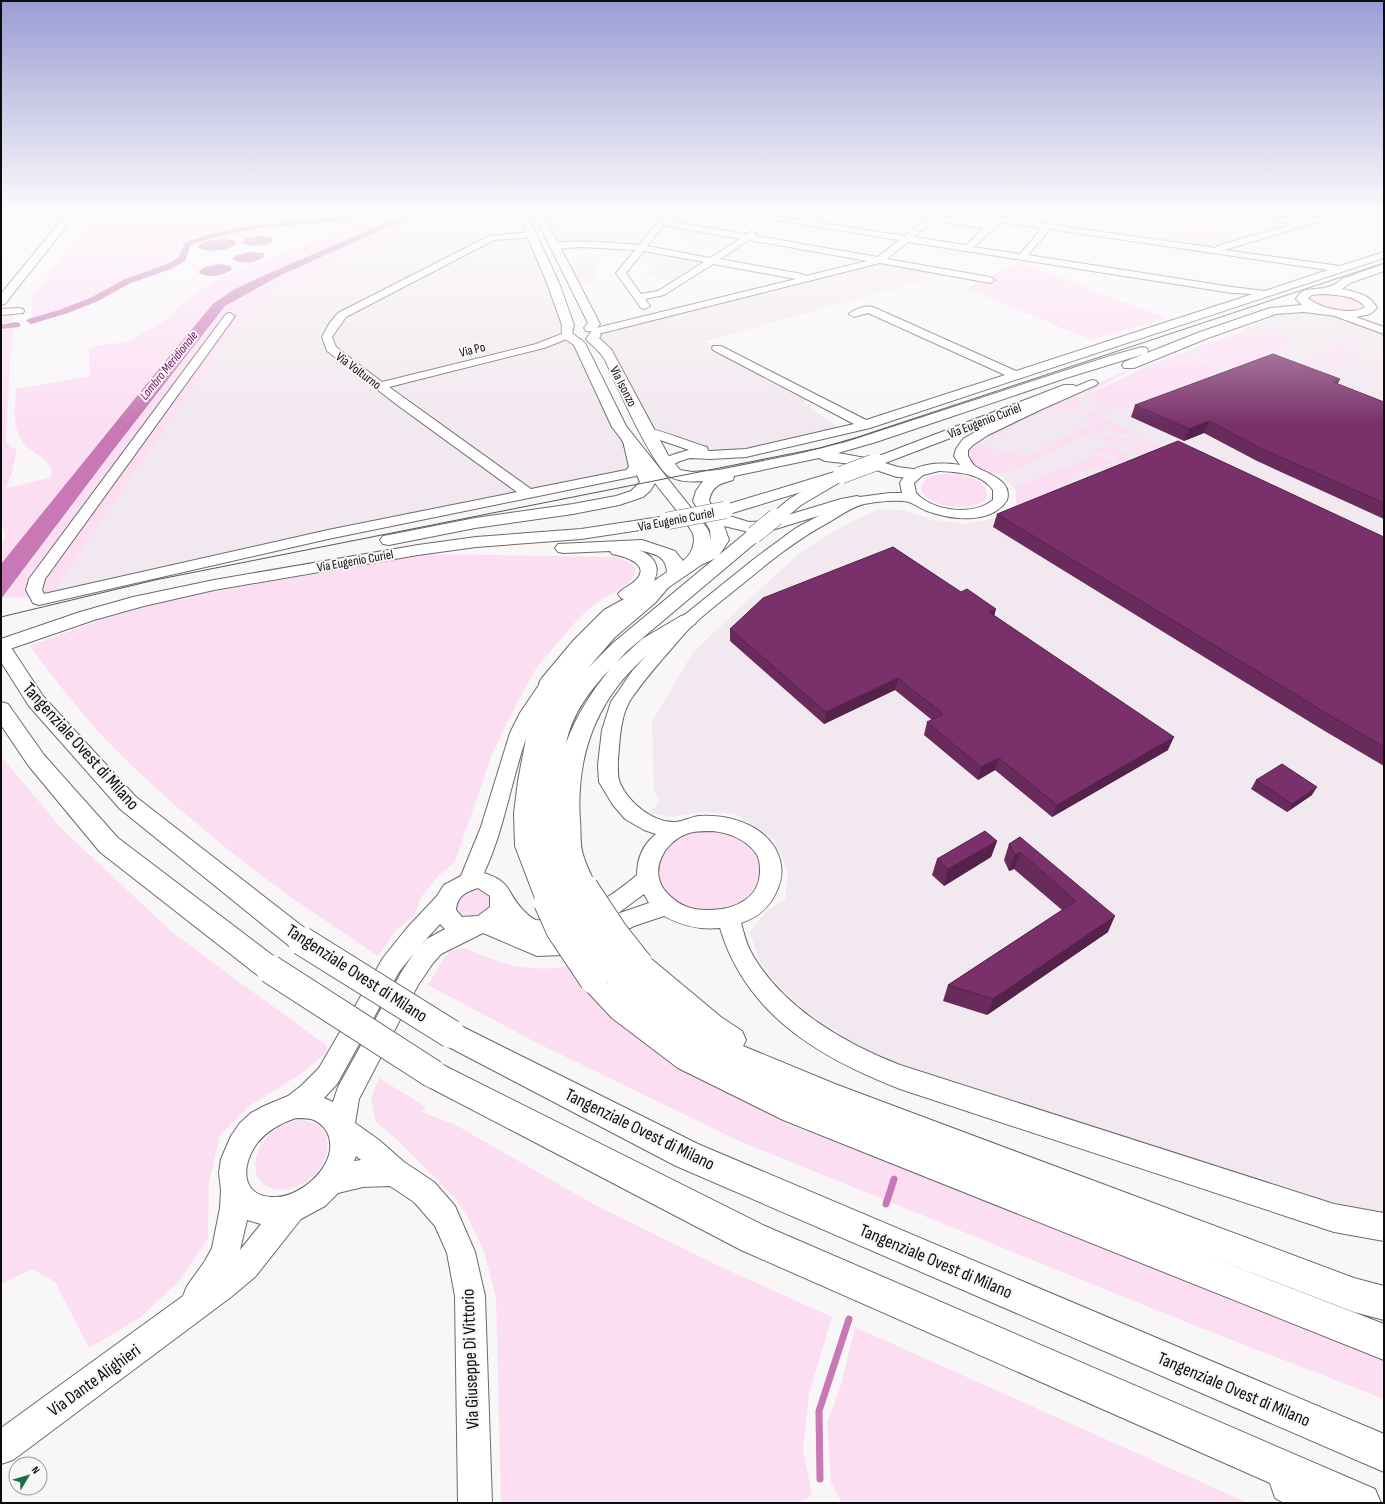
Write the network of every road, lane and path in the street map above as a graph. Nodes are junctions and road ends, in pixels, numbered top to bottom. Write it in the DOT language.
graph roads {
  1 [pos="15,284"];
  2 [pos="402,284"];
  3 [pos="553,284"];
  4 [pos="574,284"];
  5 [pos="629,284"];
  6 [pos="676,284"];
  7 [pos="785,284"];
  8 [pos="1195,284"];
  9 [pos="1298,284"];
  10 [pos="1342,284"];
  11 [pos="1363,284"];
  12 [pos="1232,290"];
  13 [pos="1324,291"];
  14 [pos="1271,293"];
  15 [pos="1260,296"];
  16 [pos="638,297"];
  17 [pos="1302,298"];
  18 [pos="1249,300"];
  19 [pos="1363,300"];
  20 [pos="1,302"];
  21 [pos="19,311"];
  22 [pos="1,312"];
  23 [pos="1331,312"];
  24 [pos="1361,313"];
  25 [pos="854,314"];
  26 [pos="230,316"];
  27 [pos="653,317"];
  28 [pos="594,331"];
  29 [pos="1384,331"];
  30 [pos="568,334"];
  31 [pos="717,348"];
  32 [pos="1142,351"];
  33 [pos="1017,376"];
  34 [pos="1092,383"];
  35 [pos="381,386"];
  36 [pos="866,425"];
  37 [pos="623,433"];
  38 [pos="650,437"];
  39 [pos="689,454"];
  40 [pos="731,454"];
  41 [pos="800,458"];
  42 [pos="871,458"];
  43 [pos="768,465"];
  44 [pos="670,468"];
  45 [pos="835,472"];
  46 [pos="915,473"];
  47 [pos="982,475"];
  48 [pos="660,480"];
  49 [pos="528,493"];
  50 [pos="912,498"];
  51 [pos="857,501"];
  52 [pos="713,506"];
  53 [pos="665,518"];
  54 [pos="437,547"];
  55 [pos="605,547"];
  56 [pos="304,559"];
  57 [pos="695,561"];
  58 [pos="670,579"];
  59 [pos="688,620"];
  60 [pos="34,629"];
  61 [pos="1,636"];
  62 [pos="1,646"];
  63 [pos="549,683"];
  64 [pos="3,712"];
  65 [pos="675,830"];
  66 [pos="647,879"];
  67 [pos="469,881"];
  68 [pos="566,896"];
  69 [pos="502,901"];
  70 [pos="444,903"];
  71 [pos="666,906"];
  72 [pos="728,918"];
  73 [pos="478,925"];
  74 [pos="617,973"];
  75 [pos="296,1106"];
  76 [pos="341,1129"];
  77 [pos="394,1172"];
  78 [pos="330,1182"];
  79 [pos="235,1191"];
  80 [pos="291,1210"];
  81 [pos="1384,1227"];
  82 [pos="1384,1303"];
  83 [pos="187,1311"];
  84 [pos="1384,1342"];
  85 [pos="1191,1428"];
  86 [pos="1,1448"];
  87 [pos="1384,1453"];
  88 [pos="475,1503"];
  89 [pos="1321,1503"];
  90 [pos="1361,1503"];
  1 -- 20 [label="main road"];
  2 -- 35 [label="street, Via Volturno"];
  3 -- 30 [label="main road"];
  4 -- 28 [label="main road, Via Isonzo"];
  5 -- 16 [label="street"];
  6 -- 16 [label="street"];
  7 -- 27 [label="street"];
  8 -- 12 [label="street"];
  9 -- 14 [label="street, Via Eugenio Curiel"];
  10 -- 13 [label="main road"];
  11 -- 19 [label="main road"];
  12 -- 14 [label="street"];
  12 -- 15 [label="street"];
  12 -- 18 [label="street"];
  13 -- 17 [label="main road, Via Eugenio Curiel"];
  13 -- 19 [label="main road"];
  14 -- 15 [label="street, Via Eugenio Curiel"];
  15 -- 18 [label="street, Via Eugenio Curiel"];
  16 -- 27 [label="street"];
  17 -- 23 [label="main road"];
  17 -- 32 [label="main road, Via Eugenio Curiel"];
  18 -- 33 [label="street, Via Eugenio Curiel"];
  19 -- 24 [label="main road"];
  21 -- 22 [label="street"];
  23 -- 24 [label="main road"];
  23 -- 29 [label="street"];
  23 -- 42 [label="main road, Via Eugenio Curiel"];
  24 -- 29 [label="street"];
  25 -- 33 [label="street"];
  26 -- 49 [label="street"];
  27 -- 28 [label="street"];
  28 -- 30 [label="main road"];
  28 -- 38 [label="main road, Via Isonzo"];
  30 -- 35 [label="street, Via Po"];
  30 -- 37 [label="main road, Via Isonzo"];
  31 -- 36 [label="street"];
  32 -- 41 [label="main road"];
  32 -- 42 [label="main road, Via Eugenio Curiel"];
  33 -- 36 [label="street, Via Eugenio Curiel"];
  34 -- 47 [label="street"];
  35 -- 49 [label="street, Via Volturno"];
  36 -- 40 [label="street, Via Eugenio Curiel"];
  37 -- 38 [label="main road, Via Isonzo"];
  37 -- 48 [label="main road, Via Isonzo"];
  37 -- 49 [label="street"];
  37 -- 56 [label="main road"];
  38 -- 39 [label="street"];
  38 -- 40 [label="street, Via Eugenio Curiel"];
  38 -- 44 [label="main road, Via Isonzo"];
  39 -- 40 [label="street, Via Eugenio Curiel"];
  39 -- 44 [label="street, Via Eugenio Curiel"];
  41 -- 43 [label="main road"];
  41 -- 46 [label="main road"];
  42 -- 45 [label="main road, Via Eugenio Curiel, bridge"];
  43 -- 44 [label="main road"];
  43 -- 52 [label="main road"];
  45 -- 52 [label="main road, Via Eugenio Curiel"];
  45 -- 68 [label="main road, bridge"];
  46 -- 47 [label="street"];
  46 -- 50 [label="street"];
  47 -- 50 [label="street"];
  48 -- 52 [label="main road"];
  48 -- 57 [label="main road, Via Isonzo"];
  50 -- 51 [label="street"];
  51 -- 52 [label="main road"];
  51 -- 59 [label="street"];
  52 -- 53 [label="main road, Via Eugenio Curiel, bridge"];
  52 -- 57 [label="main road"];
  53 -- 54 [label="main road, Via Eugenio Curiel"];
  53 -- 56 [label="main road, Via Eugenio Curiel"];
  54 -- 55 [label="main road"];
  54 -- 60 [label="main road, Via Eugenio Curiel"];
  55 -- 58 [label="main road"];
  55 -- 63 [label="main road"];
  56 -- 60 [label="main road, Via Eugenio Curiel"];
  57 -- 58 [label="main road"];
  58 -- 63 [label="main road"];
  58 -- 68 [label="main road"];
  59 -- 65 [label="street"];
  59 -- 68 [label="main road"];
  60 -- 61 [label="main road, Via Eugenio Curiel"];
  60 -- 62 [label="main road, Via Eugenio Curiel"];
  62 -- 87 [label="main road, Tangenziale Ovest di Milano, bridge"];
  63 -- 67 [label="street"];
  64 -- 85 [label="main road, bridge"];
  65 -- 66 [label="street"];
  65 -- 72 [label="street"];
  66 -- 69 [label="street"];
  66 -- 71 [label="street"];
  67 -- 69 [label="street"];
  67 -- 70 [label="street"];
  68 -- 74 [label="main road, bridge"];
  68 -- 74 [label="main road, bridge"];
  69 -- 73 [label="street"];
  70 -- 73 [label="street"];
  70 -- 75 [label="street"];
  71 -- 72 [label="street"];
  71 -- 73 [label="street"];
  72 -- 81 [label="street"];
  73 -- 76 [label="street"];
  74 -- 82 [label="main road"];
  74 -- 84 [label="main road"];
  75 -- 76 [label="street"];
  75 -- 79 [label="street"];
  76 -- 77 [label="street, Via Giuseppe Di Vittorio"];
  76 -- 78 [label="street"];
  77 -- 78 [label="street"];
  77 -- 88 [label="street, Via Giuseppe Di Vittorio"];
  78 -- 80 [label="street"];
  79 -- 80 [label="street"];
  79 -- 83 [label="street, Via Dante Alighieri"];
  80 -- 83 [label="street, Via Dante Alighieri"];
  83 -- 86 [label="street, Via Dante Alighieri"];
  85 -- 89 [label="main road"];
  85 -- 90 [label="main road"];
}
